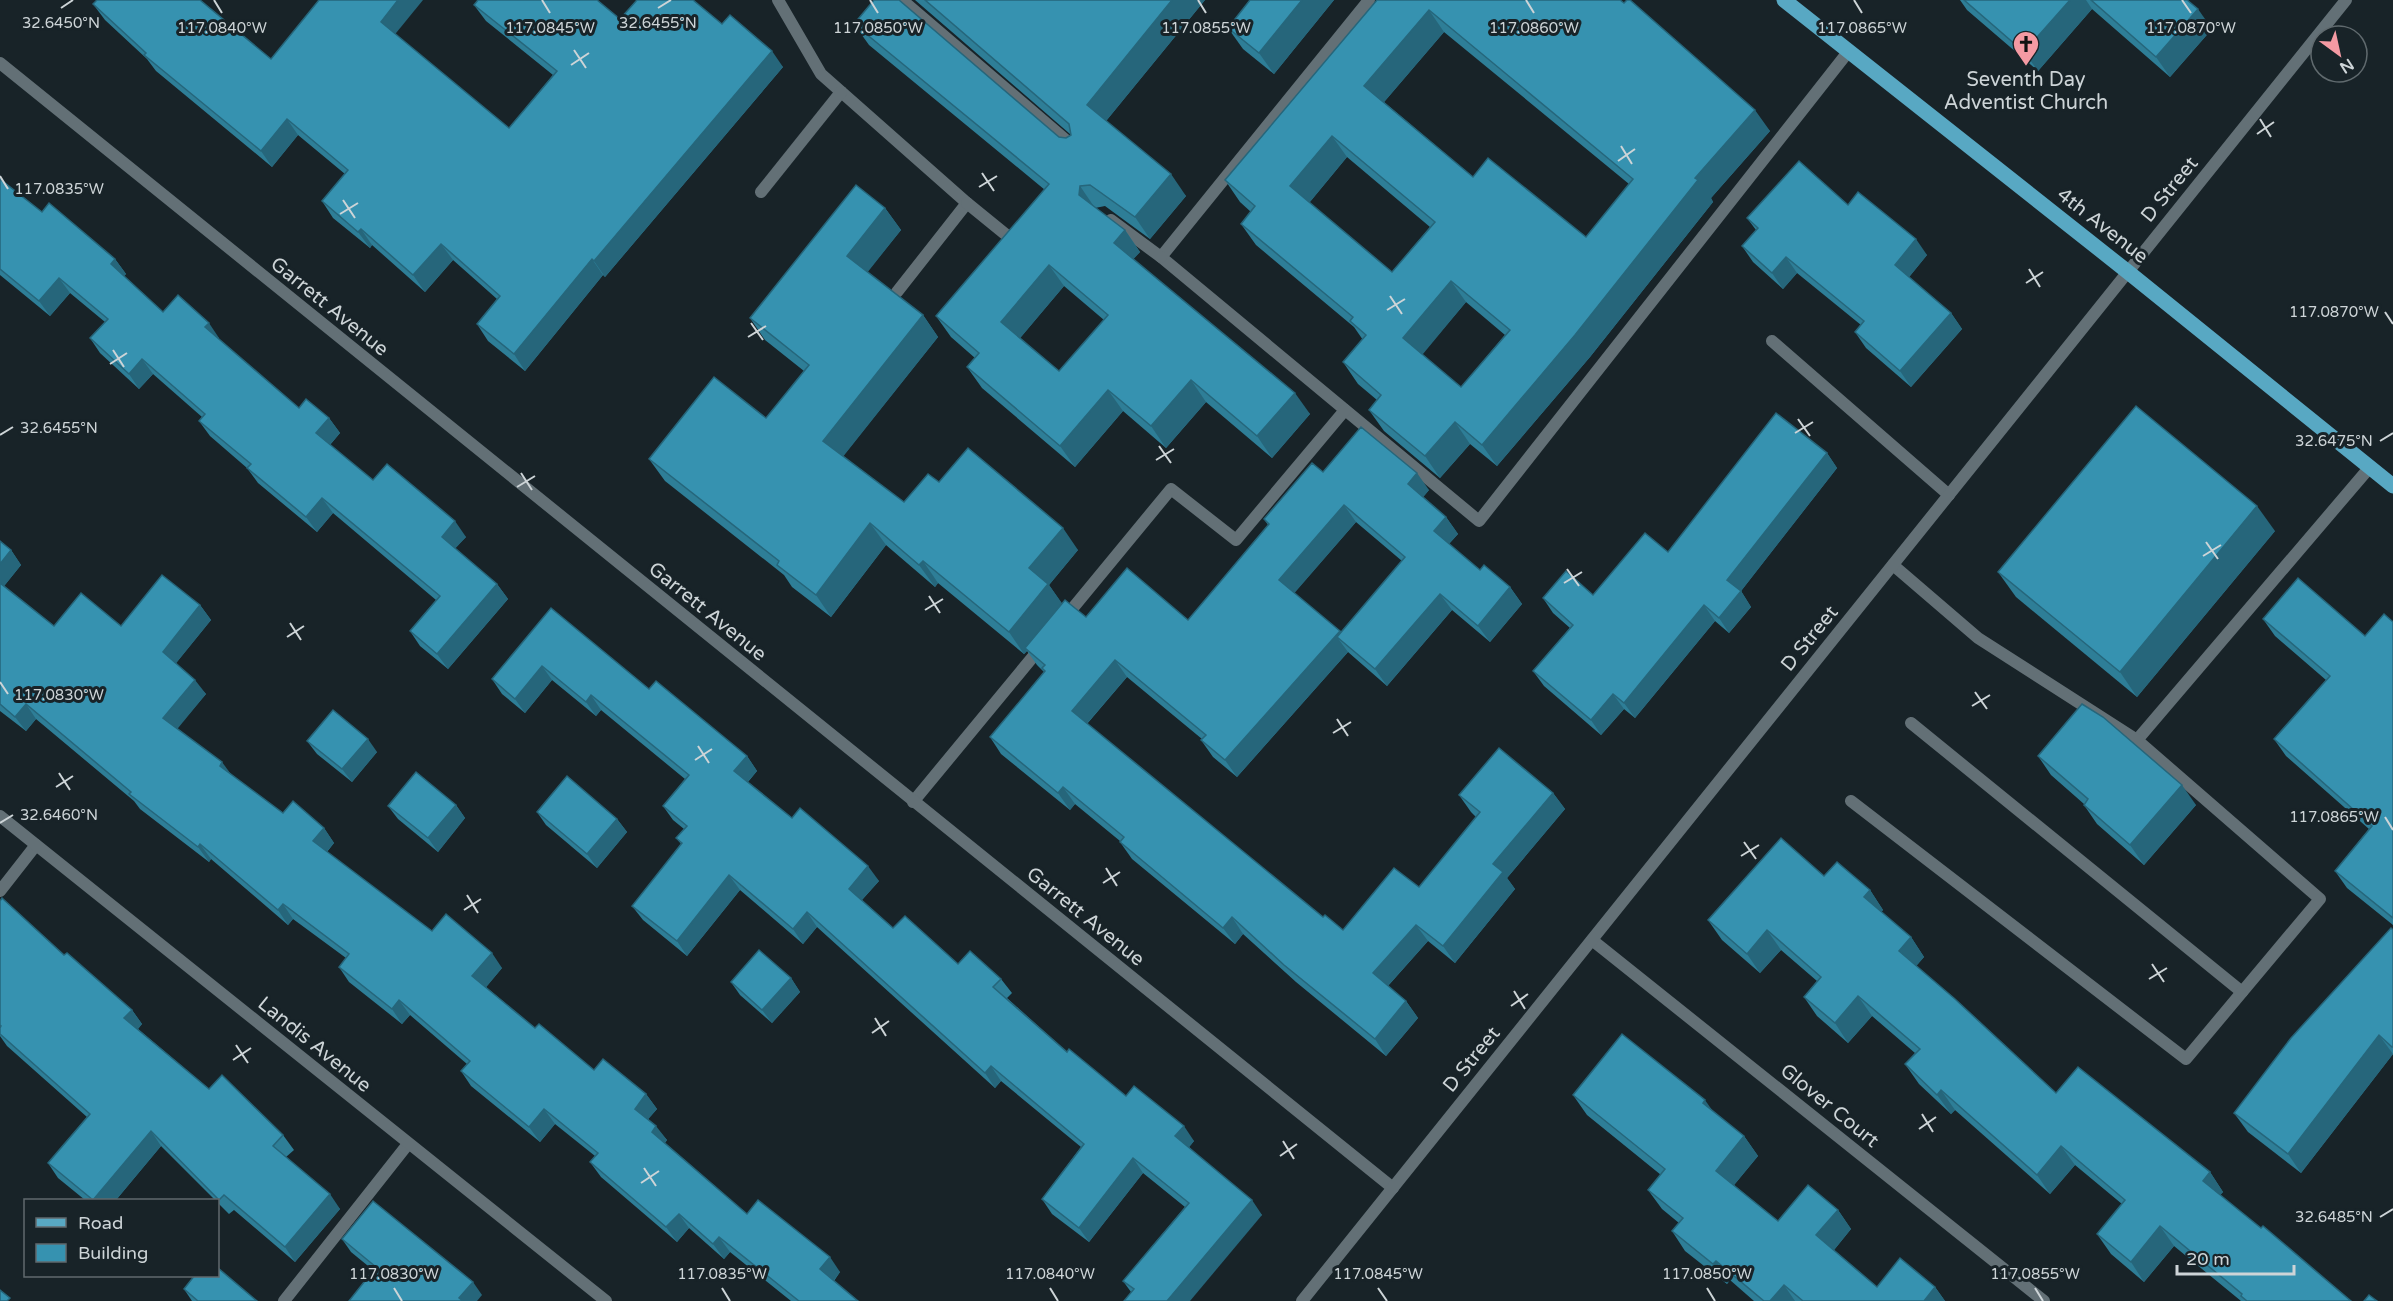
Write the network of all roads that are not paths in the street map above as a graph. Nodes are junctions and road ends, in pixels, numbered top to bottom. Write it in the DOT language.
graph roads {
  1 [pos="778,0"];
  2 [pos="902,0"];
  3 [pos="1369,0"];
  4 [pos="1784,0"];
  5 [pos="2346,0"];
  6 [pos="1848,52"];
  7 [pos="0,63"];
  8 [pos="841,92"];
  9 [pos="1079,152"];
  10 [pos="761,192"];
  11 [pos="967,203"];
  12 [pos="1101,213"];
  13 [pos="1010,238"];
  14 [pos="1161,257"];
  15 [pos="2128,272"];
  16 [pos="897,292"];
  17 [pos="1773,341"];
  18 [pos="1345,410"];
  19 [pos="2370,467"];
  20 [pos="2393,486"];
  21 [pos="1949,495"];
  22 [pos="1893,565"];
  23 [pos="1911,723"];
  24 [pos="2137,740"];
  25 [pos="1851,801"];
  26 [pos="914,802"];
  27 [pos="0,816"];
  28 [pos="36,845"];
  29 [pos="0,891"];
  30 [pos="1592,940"];
  31 [pos="2242,992"];
  32 [pos="408,1144"];
  33 [pos="1393,1188"];
  34 [pos="284,1301"];
  35 [pos="606,1301"];
  36 [pos="1302,1301"];
  37 [pos="2044,1301"];
  1 -- 8 [label="street"];
  2 -- 9 [label="street"];
  3 -- 14 [label="street"];
  4 -- 6 [label="main road, 4th Avenue"];
  5 -- 15 [label="street, D Street"];
  6 -- 15 [label="main road, 4th Avenue"];
  6 -- 18 [label="street"];
  7 -- 26 [label="street, Garrett Avenue"];
  8 -- 10 [label="street"];
  8 -- 11 [label="street"];
  11 -- 13 [label="street"];
  11 -- 16 [label="street"];
  12 -- 14 [label="street"];
  14 -- 18 [label="street"];
  15 -- 19 [label="main road, 4th Avenue"];
  15 -- 21 [label="street, D Street"];
  17 -- 21 [label="street"];
  18 -- 26 [label="street"];
  19 -- 20 [label="main road, 4th Avenue"];
  19 -- 24 [label="street"];
  21 -- 22 [label="street, D Street"];
  22 -- 24 [label="street"];
  22 -- 30 [label="street, D Street"];
  23 -- 31 [label="street"];
  24 -- 31 [label="street"];
  25 -- 31 [label="street"];
  26 -- 33 [label="street, Garrett Avenue"];
  27 -- 28 [label="street, Landis Avenue"];
  28 -- 29 [label="street"];
  28 -- 32 [label="street, Landis Avenue"];
  30 -- 33 [label="street, D Street"];
  30 -- 37 [label="street, Glover Court"];
  32 -- 34 [label="street"];
  32 -- 35 [label="street, Landis Avenue"];
  33 -- 36 [label="street, D Street"];
}
